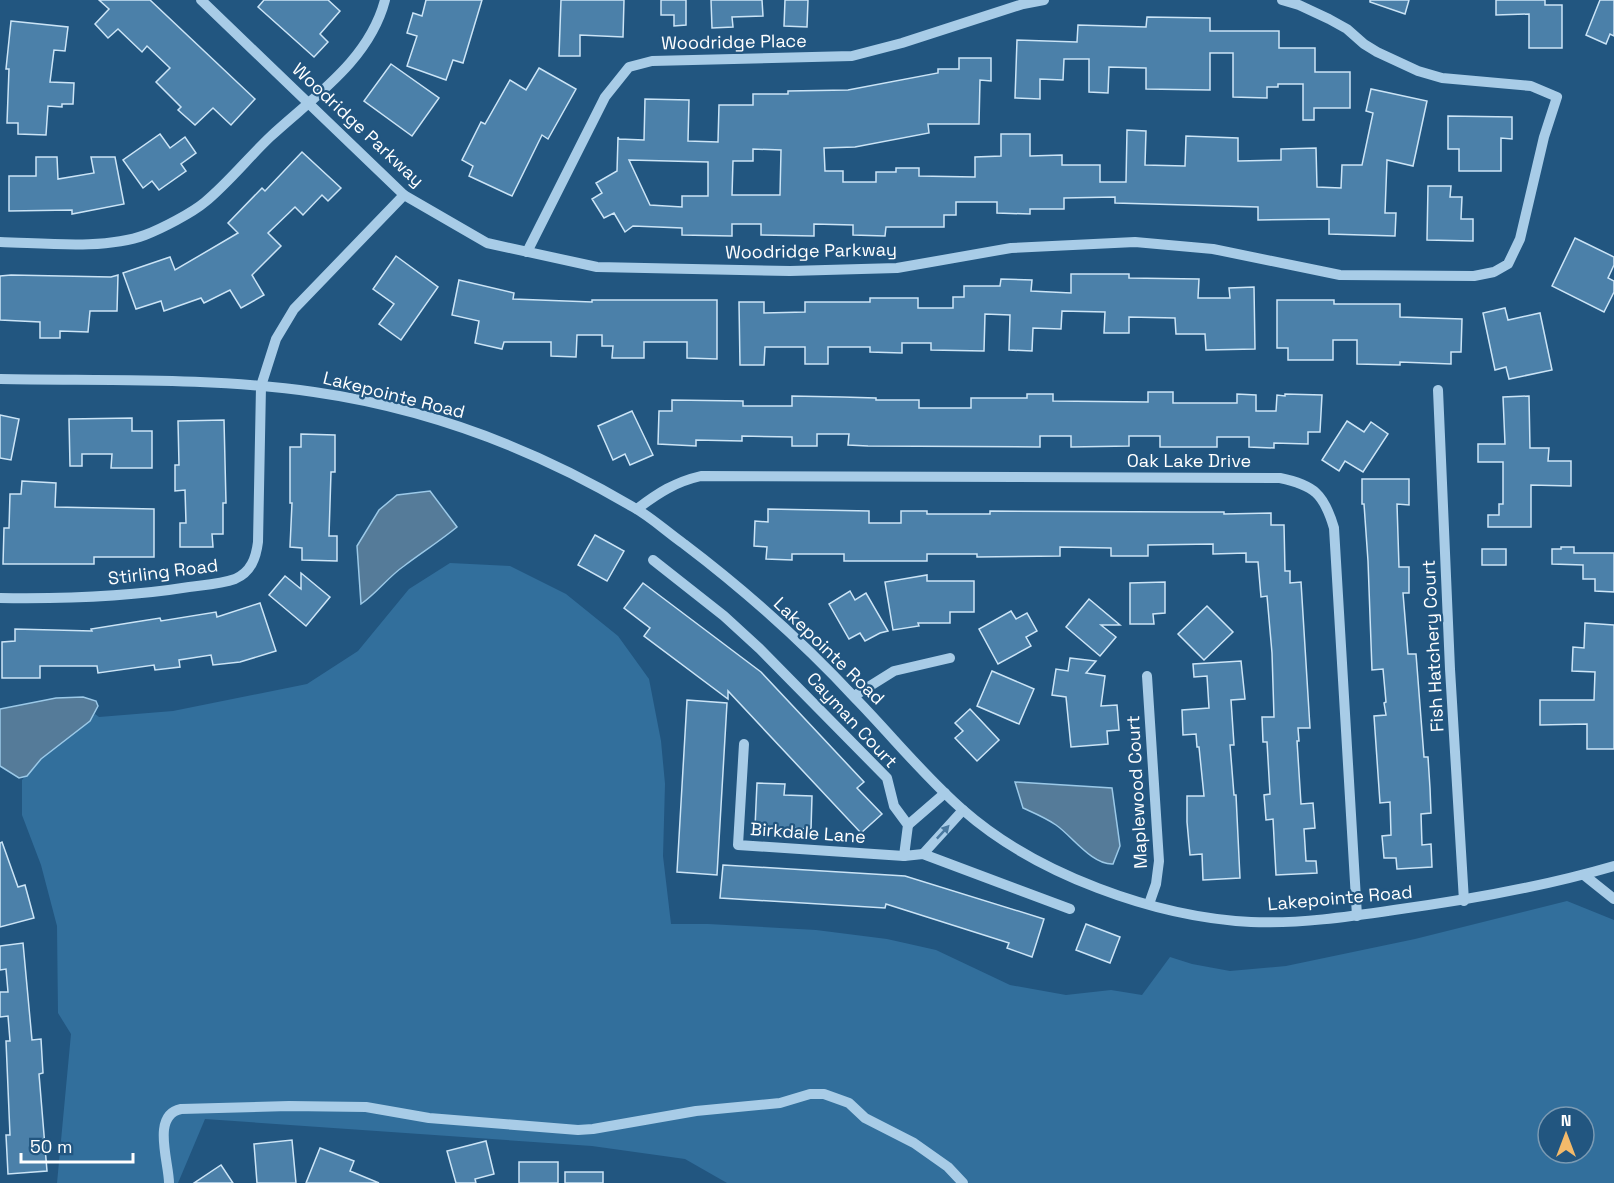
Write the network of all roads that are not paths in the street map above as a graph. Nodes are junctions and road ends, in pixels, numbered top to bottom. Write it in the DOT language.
graph roads {
  1 [pos="201,0"];
  2 [pos="385,0"];
  3 [pos="1044,0"];
  4 [pos="1282,0"];
  5 [pos="310,104"];
  6 [pos="404,195"];
  7 [pos="0,242"];
  8 [pos="527,252"];
  9 [pos="0,380"];
  10 [pos="261,386"];
  11 [pos="1438,390"];
  12 [pos="637,509"];
  13 [pos="653,560"];
  14 [pos="0,598"];
  15 [pos="950,658"];
  16 [pos="1148,676"];
  17 [pos="854,696"];
  18 [pos="744,744"];
  19 [pos="945,793"];
  20 [pos="963,810"];
  21 [pos="908,825"];
  22 [pos="923,854"];
  23 [pos="904,856"];
  24 [pos="1614,866"];
  25 [pos="1584,874"];
  26 [pos="1614,899"];
  27 [pos="1464,901"];
  28 [pos="1149,904"];
  29 [pos="1070,909"];
  30 [pos="1357,916"];
  31 [pos="169,1183"];
  32 [pos="963,1183"];
  1 -- 5 [label="street, Woodridge Parkway"];
  2 -- 5 [label="street"];
  3 -- 8 [label="street, Woodridge Place"];
  4 -- 8 [label="street, Woodridge Parkway"];
  5 -- 6 [label="street, Woodridge Parkway"];
  5 -- 7 [label="street"];
  6 -- 8 [label="street, Woodridge Parkway"];
  6 -- 10 [label="street, Stirling Road"];
  9 -- 10 [label="street, Lakepointe Road"];
  10 -- 12 [label="street, Lakepointe Road"];
  10 -- 14 [label="street, Stirling Road"];
  11 -- 27 [label="street, Fish Hatchery Court"];
  12 -- 17 [label="street, Lakepointe Road"];
  12 -- 30 [label="street, Oak Lake Drive"];
  13 -- 21 [label="street, Cayman Court"];
  15 -- 17 [label="street"];
  16 -- 28 [label="street, Maplewood Court"];
  17 -- 19 [label="street, Lakepointe Road"];
  18 -- 23 [label="street, Birkdale Lane"];
  19 -- 20 [label="street, Lakepointe Road"];
  19 -- 21 [label="street"];
  22 -- 20 [label="street, one-way"];
  20 -- 28 [label="street, Lakepointe Road"];
  21 -- 23 [label="street"];
  22 -- 23 [label="street"];
  22 -- 29 [label="street"];
  24 -- 25 [label="street"];
  25 -- 26 [label="street"];
  25 -- 27 [label="street, Lakepointe Road"];
  27 -- 30 [label="street, Lakepointe Road"];
  28 -- 30 [label="street, Lakepointe Road"];
  31 -- 32 [label="street"];
}
